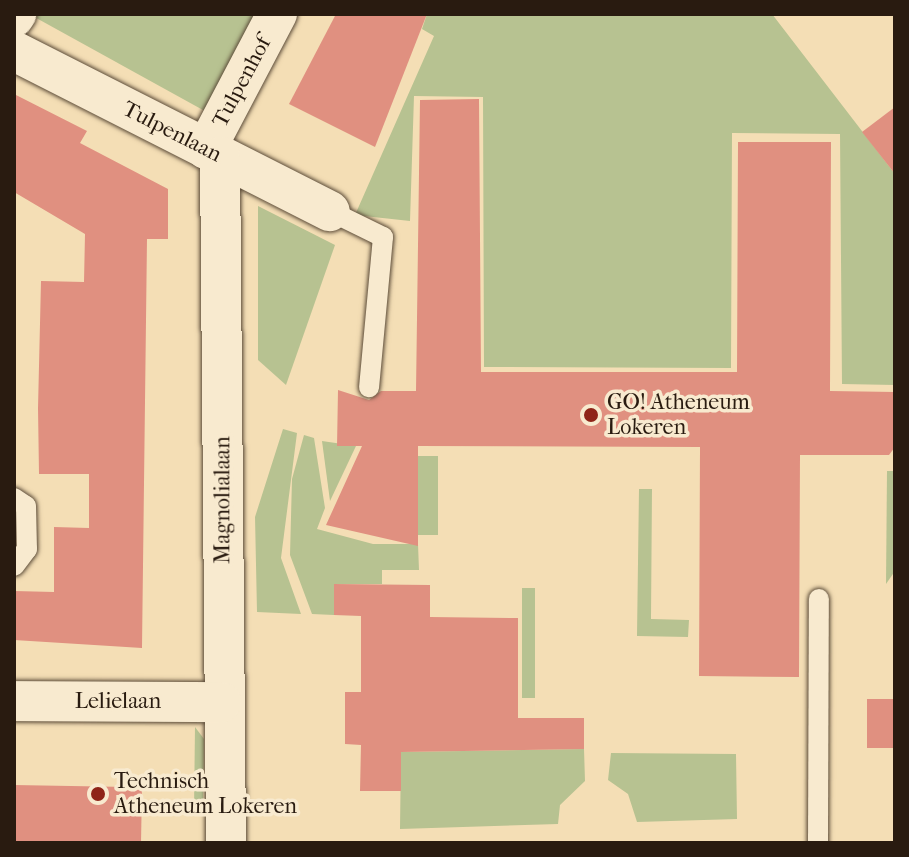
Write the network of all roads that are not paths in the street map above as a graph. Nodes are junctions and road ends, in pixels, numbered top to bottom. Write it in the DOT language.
graph roads {
  1 [pos="277,14"];
  2 [pos="14,51"];
  3 [pos="213,153"];
  4 [pos="330,211"];
  5 [pos="369,387"];
  6 [pos="14,498"];
  7 [pos="14,566"];
  8 [pos="819,599"];
  9 [pos="14,701"];
  10 [pos="221,702"];
  11 [pos="226,843"];
  12 [pos="818,843"];
  1 -- 3 [label="street, Tulpenhof"];
  2 -- 3 [label="street, Tulpenlaan"];
  3 -- 4 [label="street, Tulpenlaan"];
  3 -- 10 [label="street, Magnolialaan"];
  4 -- 5 [label="lane"];
  6 -- 7 [label="lane"];
  8 -- 12 [label="lane"];
  9 -- 10 [label="street, Lelielaan"];
  10 -- 11 [label="street, Magnolialaan"];
}
